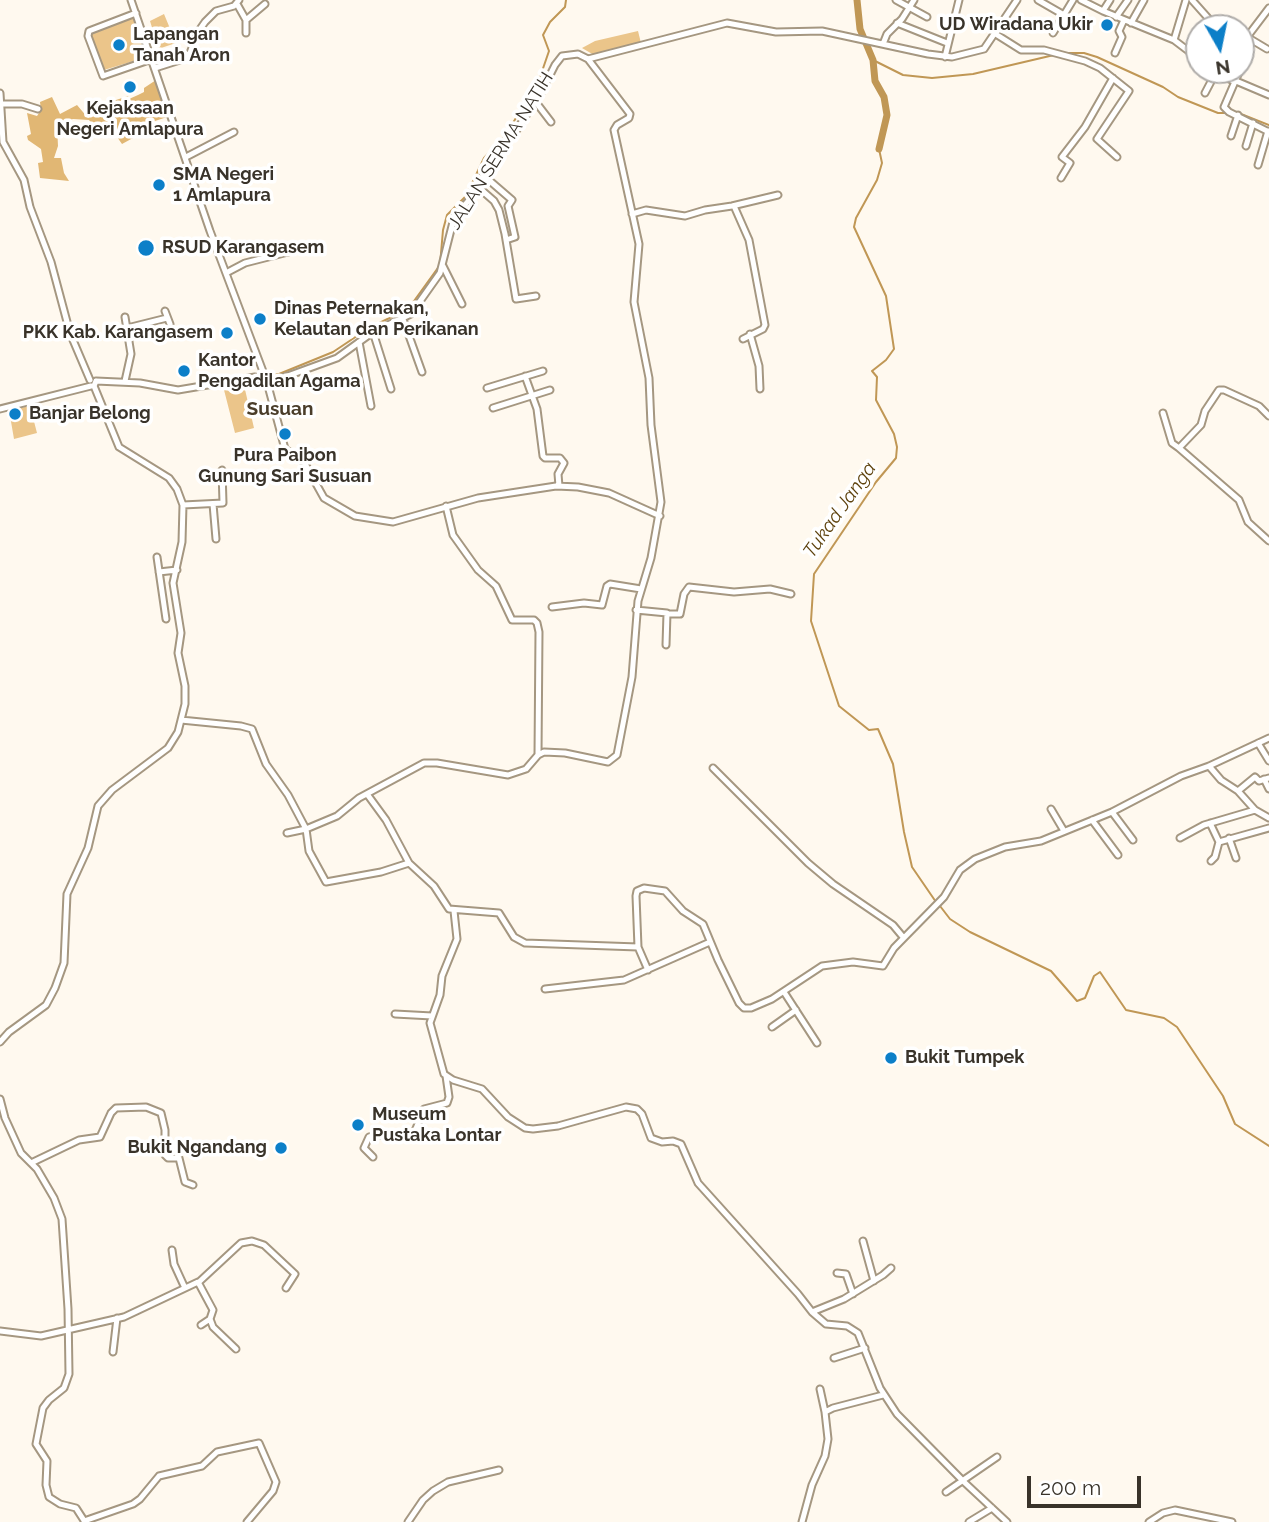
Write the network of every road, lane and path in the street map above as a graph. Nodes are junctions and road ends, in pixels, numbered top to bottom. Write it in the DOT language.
graph roads {
  1 [pos="131,0"];
  2 [pos="896,0"];
  3 [pos="914,0"];
  4 [pos="959,0"];
  5 [pos="1017,0"];
  6 [pos="1038,0"];
  7 [pos="1073,0"];
  8 [pos="1081,0"];
  9 [pos="1110,0"];
  10 [pos="1128,0"];
  11 [pos="1144,0"];
  12 [pos="1186,0"];
  13 [pos="1192,0"];
  14 [pos="238,2"];
  15 [pos="265,4"];
  16 [pos="910,8"];
  17 [pos="1269,8"];
  18 [pos="1103,11"];
  19 [pos="136,13"];
  20 [pos="1204,14"];
  21 [pos="1064,15"];
  22 [pos="927,17"];
  23 [pos="1116,17"];
  24 [pos="1261,18"];
  25 [pos="246,20"];
  26 [pos="1124,20"];
  27 [pos="897,23"];
  28 [pos="1131,23"];
  29 [pos="1269,23"];
  30 [pos="1255,26"];
  31 [pos="246,33"];
  32 [pos="994,33"];
  33 [pos="1054,33"];
  34 [pos="1174,40"];
  35 [pos="1255,42"];
  36 [pos="880,43"];
  37 [pos="947,43"];
  38 [pos="1185,48"];
  39 [pos="1267,49"];
  40 [pos="1115,53"];
  41 [pos="945,57"];
  42 [pos="152,59"];
  43 [pos="588,59"];
  44 [pos="155,68"];
  45 [pos="1113,78"];
  46 [pos="1209,84"];
  47 [pos="1234,84"];
  48 [pos="1243,84"];
  49 [pos="0,93"];
  50 [pos="1205,93"];
  51 [pos="1269,94"];
  52 [pos="534,101"];
  53 [pos="2,104"];
  54 [pos="38,109"];
  55 [pos="1238,115"];
  56 [pos="551,122"];
  57 [pos="1253,122"];
  58 [pos="234,132"];
  59 [pos="1269,132"];
  60 [pos="1231,136"];
  61 [pos="1246,146"];
  62 [pos="186,157"];
  63 [pos="1117,157"];
  64 [pos="1258,165"];
  65 [pos="483,175"];
  66 [pos="1061,178"];
  67 [pos="478,187"];
  68 [pos="778,195"];
  69 [pos="734,206"];
  70 [pos="632,214"];
  71 [pos="506,240"];
  72 [pos="296,250"];
  73 [pos="443,265"];
  74 [pos="226,273"];
  75 [pos="536,296"];
  76 [pos="462,304"];
  77 [pos="125,317"];
  78 [pos="168,317"];
  79 [pos="403,319"];
  80 [pos="127,328"];
  81 [pos="373,332"];
  82 [pos="750,334"];
  83 [pos="743,339"];
  84 [pos="359,342"];
  85 [pos="263,371"];
  86 [pos="543,371"];
  87 [pos="422,372"];
  88 [pos="525,376"];
  89 [pos="255,377"];
  90 [pos="125,381"];
  91 [pos="267,382"];
  92 [pos="92,384"];
  93 [pos="487,388"];
  94 [pos="391,389"];
  95 [pos="760,389"];
  96 [pos="550,390"];
  97 [pos="533,396"];
  98 [pos="371,406"];
  99 [pos="493,408"];
  100 [pos="0,409"];
  101 [pos="1163,413"];
  102 [pos="1269,416"];
  103 [pos="1179,448"];
  104 [pos="222,470"];
  105 [pos="559,486"];
  106 [pos="213,504"];
  107 [pos="183,505"];
  108 [pos="446,506"];
  109 [pos="660,516"];
  110 [pos="216,539"];
  111 [pos="1269,541"];
  112 [pos="157,557"];
  113 [pos="177,570"];
  114 [pos="159,572"];
  115 [pos="641,589"];
  116 [pos="791,594"];
  117 [pos="552,607"];
  118 [pos="636,610"];
  119 [pos="667,614"];
  120 [pos="179,617"];
  121 [pos="666,645"];
  122 [pos="181,720"];
  123 [pos="1269,738"];
  124 [pos="1258,743"];
  125 [pos="538,755"];
  126 [pos="1269,761"];
  127 [pos="1209,766"];
  128 [pos="713,768"];
  129 [pos="1266,779"];
  130 [pos="1269,789"];
  131 [pos="1238,791"];
  132 [pos="367,794"];
  133 [pos="1051,809"];
  134 [pos="1255,810"];
  135 [pos="1112,812"];
  136 [pos="1269,818"];
  137 [pos="1092,820"];
  138 [pos="1210,824"];
  139 [pos="1269,828"];
  140 [pos="306,829"];
  141 [pos="1064,831"];
  142 [pos="287,833"];
  143 [pos="1180,838"];
  144 [pos="1229,838"];
  145 [pos="1133,840"];
  146 [pos="1219,842"];
  147 [pos="1118,855"];
  148 [pos="1236,858"];
  149 [pos="1211,861"];
  150 [pos="409,863"];
  151 [pos="454,911"];
  152 [pos="903,937"];
  153 [pos="710,942"];
  154 [pos="638,947"];
  155 [pos="648,970"];
  156 [pos="545,989"];
  157 [pos="784,992"];
  158 [pos="796,1010"];
  159 [pos="395,1014"];
  160 [pos="432,1016"];
  161 [pos="772,1027"];
  162 [pos="0,1042"];
  163 [pos="817,1043"];
  164 [pos="446,1076"];
  165 [pos="0,1099"];
  166 [pos="373,1157"];
  167 [pos="31,1163"];
  168 [pos="193,1185"];
  169 [pos="863,1241"];
  170 [pos="172,1250"];
  171 [pos="891,1268"];
  172 [pos="836,1273"];
  173 [pos="874,1281"];
  174 [pos="199,1282"];
  175 [pos="185,1288"];
  176 [pos="286,1288"];
  177 [pos="853,1294"];
  178 [pos="812,1312"];
  179 [pos="117,1318"];
  180 [pos="210,1319"];
  181 [pos="201,1325"];
  182 [pos="68,1330"];
  183 [pos="0,1331"];
  184 [pos="865,1348"];
  185 [pos="236,1349"];
  186 [pos="113,1352"];
  187 [pos="834,1358"];
  188 [pos="820,1389"];
  189 [pos="883,1395"];
  190 [pos="825,1412"];
  191 [pos="997,1457"];
  192 [pos="499,1470"];
  193 [pos="963,1481"];
  194 [pos="946,1492"];
  195 [pos="992,1508"];
  196 [pos="85,1521"];
  197 [pos="247,1522"];
  198 [pos="408,1522"];
  199 [pos="802,1522"];
  200 [pos="970,1522"];
  201 [pos="1007,1522"];
  202 [pos="1149,1522"];
  203 [pos="1232,1522"];
  1 -- 19 [label="street"];
  2 -- 16 [label="street"];
  3 -- 16 [label="street"];
  4 -- 37 [label="street"];
  5 -- 32 [label="street"];
  6 -- 21 [label="street"];
  7 -- 21 [label="street"];
  8 -- 18 [label="street"];
  9 -- 18 [label="street"];
  10 -- 23 [label="street"];
  11 -- 28 [label="street"];
  12 -- 34 [label="street"];
  13 -- 20 [label="street"];
  14 -- 25 [label="street"];
  14 -- 44 [label="street"];
  15 -- 25 [label="street"];
  16 -- 22 [label="street"];
  16 -- 27 [label="street"];
  17 -- 24 [label="street"];
  18 -- 23 [label="street"];
  19 -- 42 [label="street"];
  19 -- 42 [label="street"];
  21 -- 33 [label="street"];
  23 -- 26 [label="street"];
  24 -- 29 [label="street"];
  24 -- 30 [label="street"];
  25 -- 31 [label="street"];
  26 -- 28 [label="street"];
  26 -- 40 [label="street"];
  27 -- 36 [label="street"];
  27 -- 37 [label="street"];
  28 -- 34 [label="street"];
  32 -- 41 [label="street"];
  32 -- 45 [label="street"];
  34 -- 38 [label="street"];
  35 -- 39 [label="street"];
  36 -- 41 [label="street, JALAN SERMA NATIH"];
  36 -- 43 [label="street, JALAN SERMA NATIH"];
  37 -- 41 [label="street"];
  42 -- 44 [label="street"];
  43 -- 52 [label="street, JALAN SERMA NATIH"];
  43 -- 70 [label="street"];
  44 -- 62 [label="street"];
  45 -- 63 [label="street"];
  45 -- 66 [label="street"];
  46 -- 50 [label="street"];
  47 -- 55 [label="street"];
  48 -- 51 [label="street"];
  49 -- 53 [label="street"];
  52 -- 56 [label="street"];
  52 -- 65 [label="street, JALAN SERMA NATIH"];
  53 -- 54 [label="street"];
  53 -- 92 [label="street"];
  55 -- 57 [label="street"];
  55 -- 60 [label="street"];
  57 -- 59 [label="street"];
  57 -- 61 [label="street"];
  58 -- 62 [label="street"];
  59 -- 64 [label="street"];
  62 -- 74 [label="street"];
  65 -- 67 [label="street, JALAN SERMA NATIH"];
  65 -- 71 [label="street"];
  67 -- 71 [label="street"];
  67 -- 73 [label="street, JALAN SERMA NATIH"];
  68 -- 69 [label="street"];
  69 -- 70 [label="street"];
  69 -- 82 [label="street"];
  70 -- 109 [label="street"];
  71 -- 75 [label="street"];
  72 -- 74 [label="street"];
  73 -- 76 [label="street"];
  73 -- 79 [label="street, JALAN SERMA NATIH"];
  74 -- 85 [label="street"];
  77 -- 80 [label="street"];
  78 -- 80 [label="street"];
  79 -- 81 [label="street, JALAN SERMA NATIH"];
  79 -- 87 [label="street"];
  80 -- 90 [label="street"];
  81 -- 84 [label="street, JALAN SERMA NATIH"];
  81 -- 94 [label="street"];
  82 -- 83 [label="street"];
  82 -- 95 [label="street"];
  84 -- 91 [label="street, JALAN SERMA NATIH"];
  84 -- 98 [label="street"];
  85 -- 89 [label="street"];
  85 -- 91 [label="street"];
  86 -- 88 [label="street"];
  88 -- 93 [label="street"];
  88 -- 97 [label="street"];
  89 -- 90 [label="street"];
  89 -- 91 [label="street"];
  90 -- 92 [label="street"];
  91 -- 108 [label="street"];
  92 -- 100 [label="street"];
  92 -- 107 [label="street"];
  96 -- 97 [label="street"];
  97 -- 99 [label="street"];
  97 -- 105 [label="street"];
  101 -- 103 [label="street"];
  102 -- 103 [label="street"];
  103 -- 111 [label="street"];
  104 -- 106 [label="street"];
  105 -- 108 [label="street"];
  105 -- 109 [label="street"];
  106 -- 107 [label="street"];
  106 -- 110 [label="street"];
  107 -- 113 [label="street"];
  108 -- 125 [label="street"];
  109 -- 115 [label="street"];
  112 -- 114 [label="street"];
  113 -- 114 [label="street"];
  113 -- 120 [label="street"];
  114 -- 120 [label="street"];
  115 -- 117 [label="street"];
  115 -- 118 [label="street"];
  116 -- 119 [label="street"];
  118 -- 119 [label="street"];
  118 -- 125 [label="street"];
  119 -- 121 [label="street"];
  120 -- 122 [label="street"];
  122 -- 140 [label="street"];
  122 -- 162 [label="street"];
  123 -- 124 [label="street"];
  124 -- 126 [label="street"];
  124 -- 127 [label="street"];
  125 -- 132 [label="street"];
  127 -- 131 [label="street"];
  127 -- 135 [label="street"];
  128 -- 152 [label="street"];
  129 -- 130 [label="street"];
  129 -- 131 [label="street"];
  131 -- 134 [label="street"];
  132 -- 140 [label="street"];
  132 -- 150 [label="street"];
  133 -- 141 [label="street"];
  134 -- 136 [label="street"];
  134 -- 138 [label="street"];
  135 -- 137 [label="street"];
  135 -- 145 [label="street"];
  137 -- 141 [label="street"];
  137 -- 147 [label="street"];
  138 -- 143 [label="street"];
  138 -- 146 [label="street"];
  139 -- 144 [label="street"];
  140 -- 142 [label="street"];
  140 -- 150 [label="street"];
  141 -- 152 [label="street"];
  144 -- 146 [label="street"];
  144 -- 148 [label="street"];
  146 -- 149 [label="street"];
  150 -- 151 [label="street"];
  151 -- 154 [label="street"];
  151 -- 160 [label="street"];
  152 -- 157 [label="street"];
  153 -- 154 [label="street"];
  153 -- 155 [label="street"];
  153 -- 157 [label="street"];
  154 -- 155 [label="street"];
  155 -- 156 [label="street"];
  157 -- 158 [label="street"];
  158 -- 161 [label="street"];
  158 -- 163 [label="street"];
  159 -- 160 [label="street"];
  160 -- 164 [label="street"];
  164 -- 166 [label="street"];
  164 -- 178 [label="street"];
  165 -- 167 [label="street"];
  167 -- 168 [label="street"];
  167 -- 182 [label="street"];
  169 -- 173 [label="street"];
  170 -- 175 [label="street"];
  171 -- 173 [label="street"];
  172 -- 177 [label="street"];
  173 -- 177 [label="street"];
  174 -- 175 [label="street"];
  174 -- 176 [label="street"];
  174 -- 180 [label="street"];
  175 -- 179 [label="street"];
  177 -- 178 [label="street"];
  178 -- 184 [label="street"];
  179 -- 182 [label="street"];
  179 -- 186 [label="street"];
  180 -- 181 [label="street"];
  180 -- 185 [label="street"];
  182 -- 183 [label="street"];
  182 -- 196 [label="street"];
  184 -- 187 [label="street"];
  184 -- 189 [label="street"];
  188 -- 190 [label="street"];
  189 -- 190 [label="street"];
  189 -- 193 [label="street"];
  190 -- 199 [label="street"];
  191 -- 193 [label="street"];
  192 -- 198 [label="street"];
  193 -- 194 [label="street"];
  193 -- 195 [label="street"];
  195 -- 200 [label="street"];
  195 -- 201 [label="street"];
  196 -- 197 [label="street"];
  202 -- 203 [label="street"];
}
